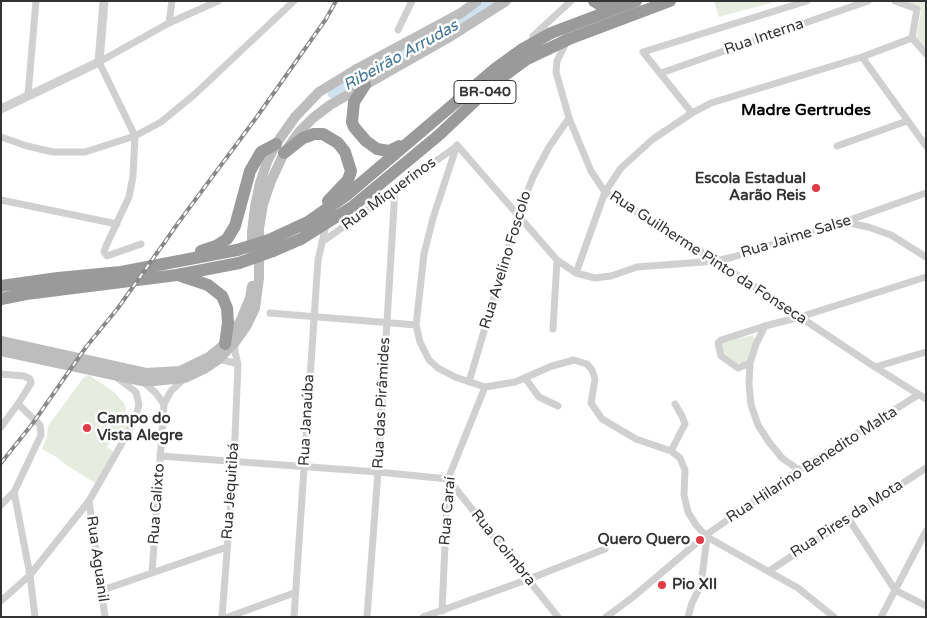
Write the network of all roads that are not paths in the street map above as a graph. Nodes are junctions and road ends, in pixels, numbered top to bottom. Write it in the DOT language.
graph roads {
  1 [pos="36,1"];
  2 [pos="104,1"];
  3 [pos="172,1"];
  4 [pos="218,1"];
  5 [pos="294,1"];
  6 [pos="477,1"];
  7 [pos="506,1"];
  8 [pos="571,1"];
  9 [pos="594,1"];
  10 [pos="670,1"];
  11 [pos="807,1"];
  12 [pos="868,1"];
  13 [pos="895,1"];
  14 [pos="409,2"];
  15 [pos="630,3"];
  16 [pos="169,23"];
  17 [pos="398,30"];
  18 [pos="912,38"];
  19 [pos="569,39"];
  20 [pos="532,44"];
  21 [pos="926,54"];
  22 [pos="862,57"];
  23 [pos="99,62"];
  24 [pos="661,73"];
  25 [pos="365,85"];
  26 [pos="28,95"];
  27 [pos="1,109"];
  28 [pos="692,113"];
  29 [pos="569,118"];
  30 [pos="908,121"];
  31 [pos="420,133"];
  32 [pos="135,136"];
  33 [pos="1,137"];
  34 [pos="457,145"];
  35 [pos="837,146"];
  36 [pos="926,146"];
  37 [pos="280,148"];
  38 [pos="395,189"];
  39 [pos="604,192"];
  40 [pos="926,193"];
  41 [pos="1,200"];
  42 [pos="518,216"];
  43 [pos="308,222"];
  44 [pos="844,222"];
  45 [pos="117,224"];
  46 [pos="326,224"];
  47 [pos="322,242"];
  48 [pos="140,244"];
  49 [pos="271,245"];
  50 [pos="238,257"];
  51 [pos="926,257"];
  52 [pos="556,260"];
  53 [pos="716,261"];
  54 [pos="154,267"];
  55 [pos="576,273"];
  56 [pos="177,275"];
  57 [pos="926,277"];
  58 [pos="1,286"];
  59 [pos="1,299"];
  60 [pos="270,313"];
  61 [pos="314,317"];
  62 [pos="800,317"];
  63 [pos="386,322"];
  64 [pos="416,325"];
  65 [pos="765,326"];
  66 [pos="553,329"];
  67 [pos="1,341"];
  68 [pos="230,343"];
  69 [pos="1,351"];
  70 [pos="926,352"];
  71 [pos="219,359"];
  72 [pos="750,363"];
  73 [pos="238,364"];
  74 [pos="875,367"];
  75 [pos="1,374"];
  76 [pos="112,374"];
  77 [pos="185,378"];
  78 [pos="525,378"];
  79 [pos="142,381"];
  80 [pos="469,382"];
  81 [pos="485,387"];
  82 [pos="918,395"];
  83 [pos="926,399"];
  84 [pos="18,404"];
  85 [pos="164,404"];
  86 [pos="676,404"];
  87 [pos="558,406"];
  88 [pos="1,427"];
  89 [pos="671,451"];
  90 [pos="160,456"];
  91 [pos="234,461"];
  92 [pos="304,466"];
  93 [pos="926,468"];
  94 [pos="799,470"];
  95 [pos="378,472"];
  96 [pos="448,479"];
  97 [pos="14,492"];
  98 [pos="89,502"];
  99 [pos="1,505"];
  100 [pos="848,518"];
  101 [pos="926,530"];
  102 [pos="706,536"];
  103 [pos="227,547"];
  104 [pos="605,550"];
  105 [pos="769,571"];
  106 [pos="152,573"];
  107 [pos="30,575"];
  108 [pos="529,580"];
  109 [pos="895,590"];
  110 [pos="100,591"];
  111 [pos="294,593"];
  112 [pos="1,602"];
  113 [pos="926,606"];
  114 [pos="442,610"];
  115 [pos="35,617"];
  116 [pos="105,617"];
  117 [pos="222,617"];
  118 [pos="228,617"];
  119 [pos="294,617"];
  120 [pos="367,617"];
  121 [pos="424,617"];
  122 [pos="558,617"];
  123 [pos="606,617"];
  124 [pos="688,617"];
  125 [pos="834,617"];
  126 [pos="881,617"];
  1 -- 26 [label="street"];
  2 -- 23 [label="street"];
  3 -- 16 [label="street"];
  4 -- 16 [label="street"];
  5 -- 32 [label="street"];
  6 -- 37 [label="main road"];
  7 -- 25 [label="main road"];
  8 -- 20 [label="street"];
  9 -- 15 [label="highway"];
  10 -- 19 [label="highway, BR-040"];
  11 -- 24 [label="street"];
  12 -- 24 [label="street, Rua Interna"];
  13 -- 18 [label="street"];
  14 -- 17 [label="street"];
  15 -- 20 [label="highway, BR-040"];
  16 -- 23 [label="street"];
  18 -- 21 [label="street"];
  18 -- 22 [label="street"];
  19 -- 29 [label="street, Rua Guilherme Pinto da Fonseca"];
  19 -- 46 [label="highway, BR-040"];
  20 -- 31 [label="highway, BR-040"];
  22 -- 28 [label="street"];
  22 -- 30 [label="street"];
  23 -- 26 [label="street"];
  23 -- 32 [label="street"];
  24 -- 28 [label="street"];
  25 -- 31 [label="highway"];
  25 -- 37 [label="main road"];
  26 -- 27 [label="street"];
  28 -- 39 [label="street"];
  29 -- 39 [label="street, Rua Guilherme Pinto da Fonseca"];
  29 -- 42 [label="street, Rua Avelino Foscolo"];
  30 -- 35 [label="street"];
  30 -- 36 [label="street"];
  31 -- 43 [label="highway, BR-040"];
  32 -- 33 [label="street"];
  32 -- 45 [label="street"];
  34 -- 38 [label="street, Rua Miquerinos"];
  34 -- 42 [label="street"];
  34 -- 64 [label="street"];
  37 -- 43 [label="highway"];
  37 -- 54 [label="highway"];
  37 -- 68 [label="main road"];
  38 -- 47 [label="street, Rua Miquerinos"];
  38 -- 63 [label="street, Rua das Pirâmides"];
  39 -- 53 [label="street, Rua Guilherme Pinto da Fonseca"];
  39 -- 55 [label="street"];
  40 -- 44 [label="street, Rua Jaime Salse"];
  41 -- 45 [label="street"];
  42 -- 52 [label="street"];
  42 -- 80 [label="street, Rua Avelino Foscolo"];
  43 -- 49 [label="highway, BR-040"];
  44 -- 51 [label="street"];
  44 -- 53 [label="street, Rua Jaime Salse"];
  45 -- 48 [label="street"];
  46 -- 47 [label="street, Rua Janaúba"];
  46 -- 49 [label="highway, BR-040"];
  47 -- 61 [label="street, Rua Janaúba"];
  49 -- 50 [label="highway, BR-040, bridge"];
  50 -- 54 [label="highway, BR-040"];
  50 -- 56 [label="highway, BR-040"];
  52 -- 55 [label="street"];
  52 -- 66 [label="street"];
  53 -- 55 [label="street, Rua Jaime Salse"];
  53 -- 62 [label="street, Rua Guilherme Pinto da Fonseca"];
  54 -- 58 [label="highway, BR-040"];
  56 -- 59 [label="highway, BR-040"];
  56 -- 68 [label="highway"];
  57 -- 62 [label="street"];
  60 -- 61 [label="street"];
  61 -- 63 [label="street"];
  61 -- 92 [label="street, Rua Janaúba"];
  62 -- 65 [label="street"];
  62 -- 74 [label="street, Rua Guilherme Pinto da Fonseca"];
  63 -- 64 [label="street"];
  63 -- 95 [label="street, Rua das Pirâmides"];
  64 -- 80 [label="street"];
  65 -- 72 [label="street"];
  65 -- 72 [label="street"];
  67 -- 68 [label="main road"];
  68 -- 71 [label="main road"];
  68 -- 73 [label="street, Rua Jequitibá"];
  69 -- 76 [label="main road"];
  70 -- 74 [label="street"];
  71 -- 73 [label="street"];
  71 -- 77 [label="main road"];
  72 -- 94 [label="street"];
  73 -- 91 [label="street, Rua Jequitibá"];
  74 -- 82 [label="street, Rua Guilherme Pinto da Fonseca"];
  75 -- 84 [label="street"];
  76 -- 79 [label="main road"];
  76 -- 98 [label="street"];
  77 -- 79 [label="main road"];
  77 -- 85 [label="street"];
  78 -- 81 [label="street"];
  78 -- 87 [label="street"];
  78 -- 89 [label="street"];
  79 -- 85 [label="street"];
  80 -- 81 [label="street"];
  81 -- 96 [label="street, Rua Caraí"];
  82 -- 83 [label="street, Rua Guilherme Pinto da Fonseca"];
  82 -- 94 [label="street, Rua Hilarino Benedito Malta"];
  84 -- 88 [label="street"];
  84 -- 97 [label="street"];
  85 -- 90 [label="street, Rua Calixto"];
  86 -- 89 [label="street"];
  89 -- 102 [label="street"];
  90 -- 91 [label="street"];
  90 -- 106 [label="street, Rua Calixto"];
  91 -- 92 [label="street"];
  91 -- 103 [label="street, Rua Jequitibá"];
  92 -- 95 [label="street"];
  92 -- 111 [label="street, Rua Janaúba"];
  93 -- 100 [label="street, Rua Pires da Mota"];
  94 -- 102 [label="street, Rua Hilarino Benedito Malta"];
  95 -- 96 [label="street"];
  95 -- 120 [label="street, Rua das Pirâmides"];
  96 -- 108 [label="street, Rua Coimbra"];
  96 -- 114 [label="street, Rua Caraí"];
  97 -- 99 [label="street"];
  97 -- 107 [label="street"];
  98 -- 107 [label="street"];
  98 -- 110 [label="street, Rua Aguanil"];
  100 -- 105 [label="street, Rua Pires da Mota"];
  100 -- 109 [label="street"];
  101 -- 109 [label="street"];
  102 -- 105 [label="street"];
  102 -- 123 [label="street, Rua Hilarino Benedito Malta"];
  102 -- 124 [label="street"];
  103 -- 106 [label="street"];
  103 -- 117 [label="street, Rua Jequitibá"];
  104 -- 108 [label="street"];
  105 -- 125 [label="street"];
  106 -- 110 [label="street"];
  107 -- 112 [label="street"];
  107 -- 115 [label="street"];
  108 -- 114 [label="street"];
  108 -- 122 [label="street, Rua Coimbra"];
  109 -- 113 [label="street"];
  109 -- 126 [label="street"];
  110 -- 116 [label="street, Rua Aguanil"];
  111 -- 118 [label="street"];
  111 -- 119 [label="street, Rua Janaúba"];
  114 -- 121 [label="street"];
}
